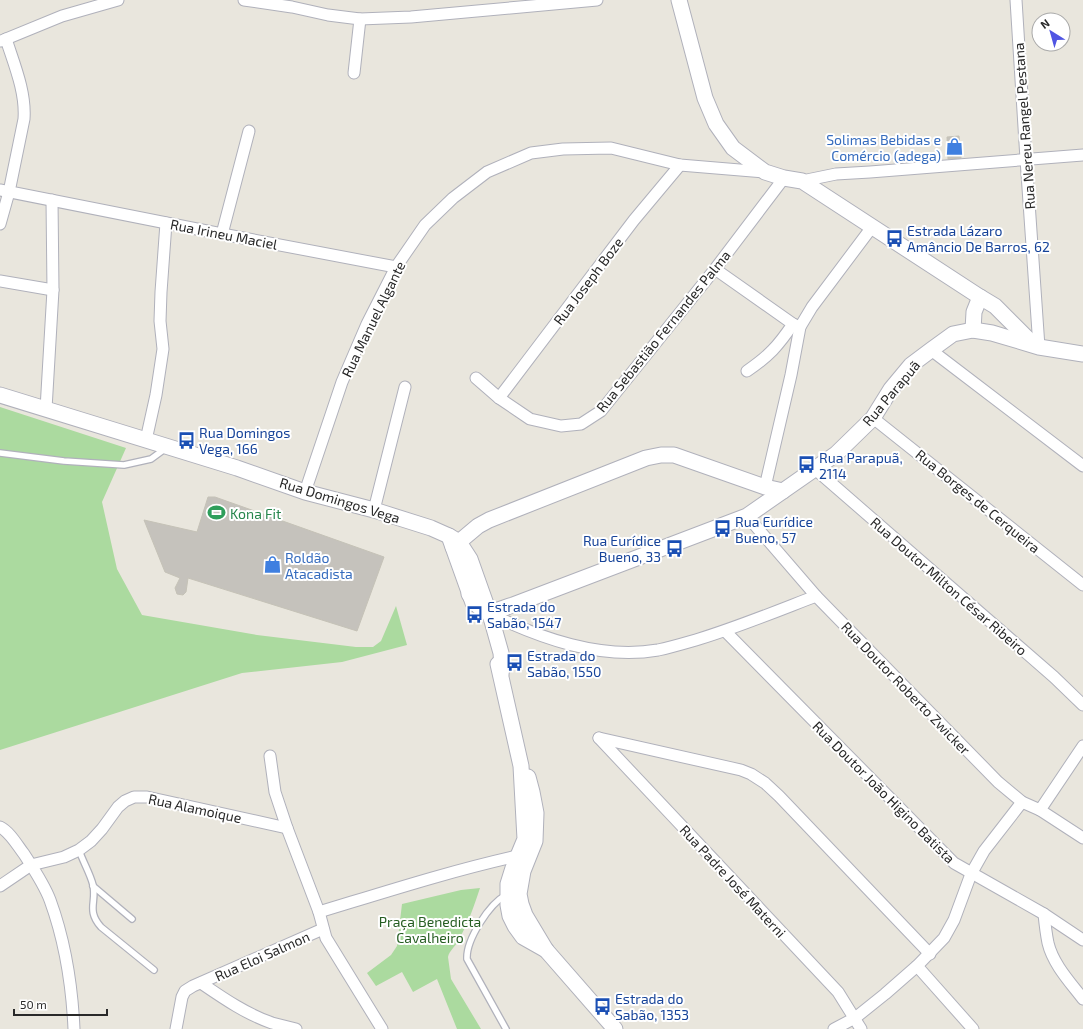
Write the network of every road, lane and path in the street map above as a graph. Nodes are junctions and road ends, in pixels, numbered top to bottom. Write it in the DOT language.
graph roads {
  1 [pos="118,0"];
  2 [pos="244,0"];
  3 [pos="516,0"];
  4 [pos="597,0"];
  5 [pos="679,0"];
  6 [pos="1016,0"];
  7 [pos="529,6"];
  8 [pos="360,19"];
  9 [pos="3,40"];
  10 [pos="354,73"];
  11 [pos="249,131"];
  12 [pos="1083,155"];
  13 [pos="1026,159"];
  14 [pos="680,165"];
  15 [pos="765,172"];
  16 [pos="784,178"];
  17 [pos="802,181"];
  18 [pos="4,191"];
  19 [pos="52,200"];
  20 [pos="166,223"];
  21 [pos="0,224"];
  22 [pos="872,227"];
  23 [pos="222,234"];
  24 [pos="396,267"];
  25 [pos="715,269"];
  26 [pos="0,281"];
  27 [pos="53,290"];
  28 [pos="980,296"];
  29 [pos="796,326"];
  30 [pos="972,330"];
  31 [pos="1036,346"];
  32 [pos="930,350"];
  33 [pos="1083,354"];
  34 [pos="747,371"];
  35 [pos="476,378"];
  36 [pos="405,388"];
  37 [pos="0,395"];
  38 [pos="499,398"];
  39 [pos="46,409"];
  40 [pos="873,418"];
  41 [pos="146,440"];
  42 [pos="168,447"];
  43 [pos="0,452"];
  44 [pos="1083,466"];
  45 [pos="815,469"];
  46 [pos="765,487"];
  47 [pos="783,491"];
  48 [pos="305,492"];
  49 [pos="374,510"];
  50 [pos="743,518"];
  51 [pos="454,542"];
  52 [pos="1083,585"];
  53 [pos="470,594"];
  54 [pos="816,596"];
  55 [pos="488,613"];
  56 [pos="725,631"];
  57 [pos="501,674"];
  58 [pos="1083,705"];
  59 [pos="1083,746"];
  60 [pos="270,756"];
  61 [pos="521,766"];
  62 [pos="1022,802"];
  63 [pos="1040,810"];
  64 [pos="0,826"];
  65 [pos="287,828"];
  66 [pos="1083,838"];
  67 [pos="532,848"];
  68 [pos="79,850"];
  69 [pos="517,856"];
  70 [pos="31,865"];
  71 [pos="971,874"];
  72 [pos="0,886"];
  73 [pos="93,886"];
  74 [pos="508,894"];
  75 [pos="320,912"];
  76 [pos="1044,914"];
  77 [pos="132,919"];
  78 [pos="323,929"];
  79 [pos="1083,940"];
  80 [pos="546,950"];
  81 [pos="930,954"];
  82 [pos="918,966"];
  83 [pos="154,970"];
  84 [pos="201,983"];
  85 [pos="1083,999"];
  86 [pos="855,1018"];
  87 [pos="270,1026"];
  88 [pos="74,1029"];
  89 [pos="176,1029"];
  90 [pos="296,1029"];
  91 [pos="382,1029"];
  92 [pos="506,1029"];
  93 [pos="615,1029"];
  94 [pos="834,1029"];
  95 [pos="861,1029"];
  96 [pos="973,1029"];
  1 -- 9 [label="street"];
  2 -- 8 [label="street"];
  3 -- 7 [label="street"];
  4 -- 7 [label="street"];
  5 -- 15 [label="street"];
  6 -- 13 [label="street, Rua Nereu Rangel Pestana"];
  7 -- 8 [label="street"];
  8 -- 10 [label="street"];
  9 -- 18 [label="street"];
  11 -- 23 [label="street"];
  12 -- 13 [label="street"];
  13 -- 17 [label="street"];
  13 -- 31 [label="street, Rua Nereu Rangel Pestana"];
  14 -- 15 [label="street, Rua Manuel Algante"];
  14 -- 24 [label="street, Rua Manuel Algante"];
  14 -- 38 [label="street, Rua Joseph Boze"];
  15 -- 16 [label="street"];
  16 -- 17 [label="street"];
  16 -- 25 [label="street, Rua Sebastião Fernandes Palma"];
  17 -- 22 [label="street"];
  18 -- 19 [label="street, Rua Irineu Maciel"];
  18 -- 21 [label="street"];
  19 -- 20 [label="street, Rua Irineu Maciel"];
  19 -- 27 [label="street"];
  20 -- 23 [label="street, Rua Irineu Maciel"];
  20 -- 41 [label="street"];
  22 -- 28 [label="street"];
  22 -- 29 [label="street"];
  23 -- 24 [label="street, Rua Irineu Maciel"];
  24 -- 48 [label="street, Rua Manuel Algante"];
  25 -- 29 [label="street"];
  25 -- 38 [label="street, Rua Sebastião Fernandes Palma"];
  26 -- 27 [label="street"];
  27 -- 39 [label="street"];
  28 -- 30 [label="street"];
  28 -- 31 [label="street"];
  29 -- 34 [label="street"];
  29 -- 46 [label="street"];
  30 -- 31 [label="street, Rua Parapuã"];
  30 -- 32 [label="street, Rua Parapuã"];
  31 -- 33 [label="street, Rua Parapuã"];
  32 -- 40 [label="street, Rua Parapuã"];
  32 -- 44 [label="street"];
  35 -- 38 [label="street, Rua Sebastião Fernandes Palma"];
  36 -- 49 [label="street"];
  37 -- 39 [label="street, Rua Domingos Vega"];
  39 -- 41 [label="street, Rua Domingos Vega"];
  40 -- 45 [label="street, Rua Parapuã"];
  40 -- 52 [label="street, Rua Borges de Cerqueira"];
  41 -- 42 [label="street, Rua Domingos Vega"];
  42 -- 43 [label="lane"];
  42 -- 48 [label="street, Rua Domingos Vega"];
  45 -- 47 [label="street, Rua Parapuã"];
  45 -- 58 [label="street, Rua Doutor Milton César Ribeiro"];
  46 -- 47 [label="street"];
  46 -- 50 [label="street"];
  46 -- 51 [label="street"];
  47 -- 50 [label="street, Rua Parapuã"];
  48 -- 49 [label="street, Rua Domingos Vega"];
  49 -- 51 [label="street, Rua Domingos Vega"];
  50 -- 54 [label="street, Rua Doutor Roberto Zwicker"];
  50 -- 55 [label="street"];
  51 -- 53 [label="street"];
  51 -- 55 [label="street"];
  53 -- 55 [label="street"];
  53 -- 57 [label="street"];
  54 -- 56 [label="street"];
  54 -- 62 [label="street, Rua Doutor Roberto Zwicker"];
  55 -- 56 [label="street"];
  55 -- 57 [label="street"];
  56 -- 71 [label="street, Rua Doutor João Higino Batista"];
  57 -- 61 [label="street"];
  59 -- 63 [label="street"];
  60 -- 65 [label="street"];
  61 -- 67 [label="street"];
  61 -- 69 [label="street"];
  62 -- 63 [label="street, Rua Doutor Roberto Zwicker"];
  62 -- 71 [label="street"];
  63 -- 66 [label="street, Rua Doutor Roberto Zwicker"];
  64 -- 70 [label="street"];
  65 -- 68 [label="street, Rua Alamoique"];
  65 -- 75 [label="street"];
  67 -- 69 [label="street"];
  67 -- 80 [label="street"];
  68 -- 70 [label="street, Rua Alamoique"];
  68 -- 73 [label="lane"];
  69 -- 74 [label="street"];
  69 -- 75 [label="street"];
  70 -- 72 [label="street"];
  70 -- 88 [label="street"];
  71 -- 76 [label="street, Rua Doutor João Higino Batista"];
  71 -- 81 [label="street"];
  73 -- 77 [label="lane"];
  73 -- 83 [label="lane"];
  74 -- 80 [label="street"];
  74 -- 92 [label="lane"];
  75 -- 78 [label="street"];
  76 -- 79 [label="street, Rua Doutor João Higino Batista"];
  76 -- 85 [label="street"];
  78 -- 84 [label="street, Rua Eloi Salmon"];
  78 -- 91 [label="street"];
  80 -- 93 [label="street"];
  81 -- 82 [label="street"];
  81 -- 86 [label="street, Rua Padre José Materni"];
  82 -- 86 [label="street"];
  82 -- 96 [label="street"];
  84 -- 87 [label="street"];
  84 -- 89 [label="street, Rua Eloi Salmon"];
  86 -- 94 [label="street"];
  86 -- 95 [label="street, Rua Padre José Materni"];
  87 -- 90 [label="street"];
}
